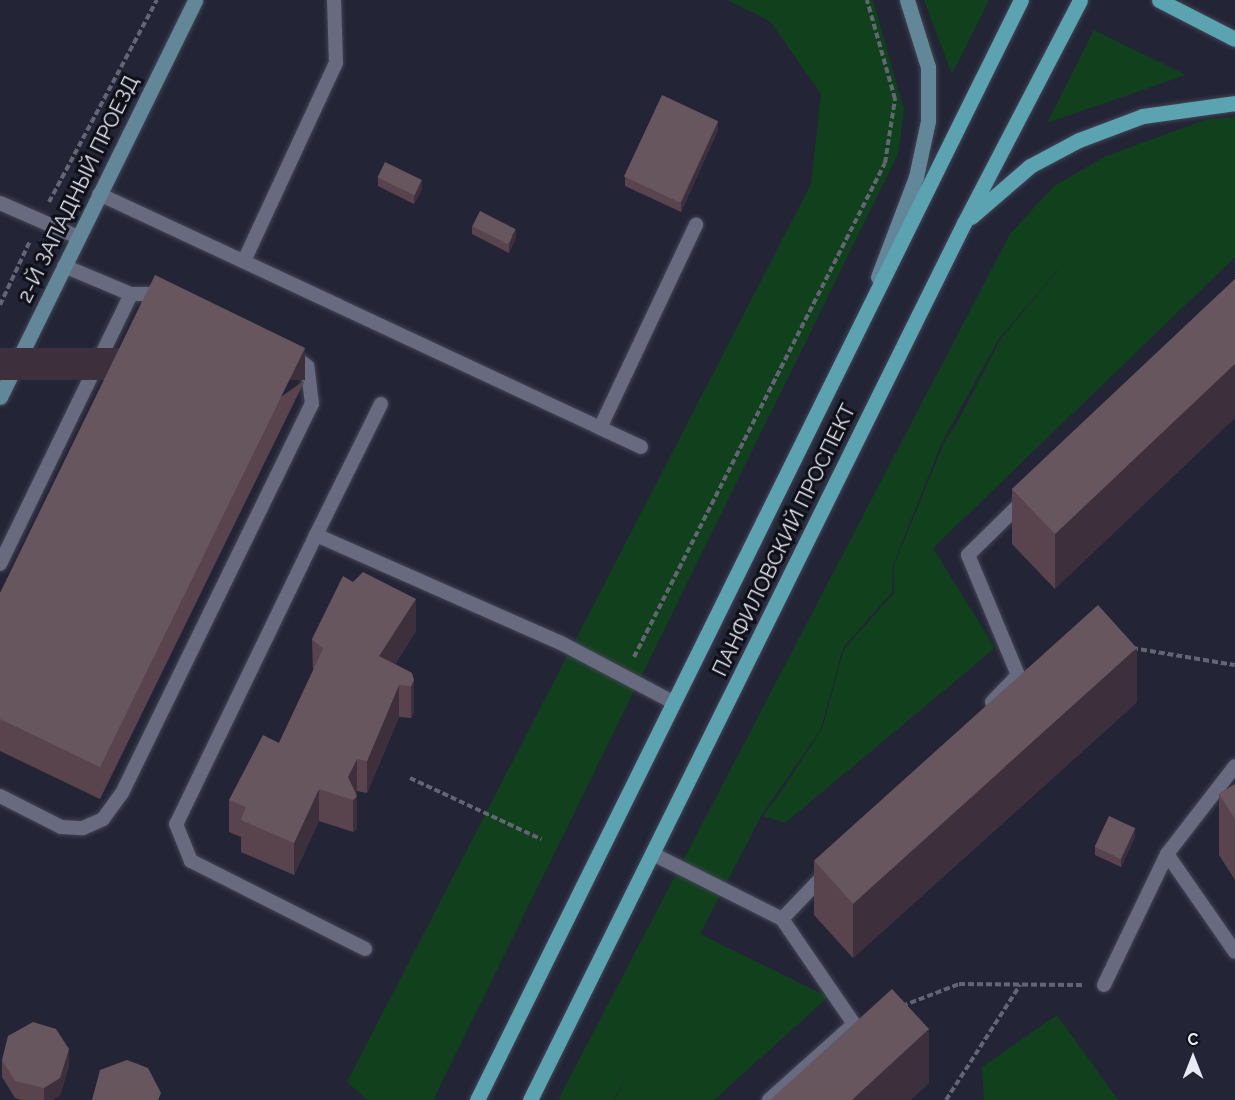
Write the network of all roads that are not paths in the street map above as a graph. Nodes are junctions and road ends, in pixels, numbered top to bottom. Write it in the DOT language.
graph roads {
  1 [pos="195,0"];
  2 [pos="334,0"];
  3 [pos="907,0"];
  4 [pos="1021,0"];
  5 [pos="1080,0"];
  6 [pos="1160,0"];
  7 [pos="1235,39"];
  8 [pos="1235,103"];
  9 [pos="99,194"];
  10 [pos="0,203"];
  11 [pos="964,223"];
  12 [pos="696,225"];
  13 [pos="78,237"];
  14 [pos="244,261"];
  15 [pos="64,266"];
  16 [pos="131,294"];
  17 [pos="176,299"];
  18 [pos="855,335"];
  19 [pos="282,346"];
  20 [pos="0,397"];
  21 [pos="381,404"];
  22 [pos="600,428"];
  23 [pos="641,447"];
  24 [pos="1035,489"];
  25 [pos="316,534"];
  26 [pos="0,564"];
  27 [pos="671,701"];
  28 [pos="977,717"];
  29 [pos="1235,766"];
  30 [pos="0,796"];
  31 [pos="653,854"];
  32 [pos="1167,854"];
  33 [pos="839,860"];
  34 [pos="782,919"];
  35 [pos="365,949"];
  36 [pos="1235,952"];
  37 [pos="1104,985"];
  38 [pos="477,1100"];
  39 [pos="530,1100"];
  40 [pos="769,1100"];
  1 -- 9 [label="street, 2-Й ЗАПАДНЫЙ ПРОЕЗД"];
  2 -- 14 [label="lane"];
  3 -- 18 [label="street"];
  4 -- 18 [label="main road, ПАНФИЛОВСКИЙ ПРОСПЕКТ"];
  5 -- 11 [label="main road, ПАНФИЛОВСКИЙ ПРОСПЕКТ"];
  6 -- 7 [label="main road"];
  8 -- 11 [label="main road"];
  9 -- 13 [label="street, 2-Й ЗАПАДНЫЙ ПРОЕЗД"];
  9 -- 14 [label="lane"];
  10 -- 13 [label="lane"];
  11 -- 31 [label="main road, ПАНФИЛОВСКИЙ ПРОСПЕКТ"];
  12 -- 22 [label="lane"];
  13 -- 15 [label="street, 2-Й ЗАПАДНЫЙ ПРОЕЗД"];
  14 -- 22 [label="lane"];
  15 -- 16 [label="lane"];
  15 -- 20 [label="street, 2-Й ЗАПАДНЫЙ ПРОЕЗД"];
  16 -- 17 [label="lane"];
  16 -- 26 [label="lane"];
  18 -- 27 [label="main road, ПАНФИЛОВСКИЙ ПРОСПЕКТ"];
  19 -- 30 [label="lane"];
  21 -- 25 [label="lane"];
  22 -- 23 [label="lane"];
  24 -- 28 [label="lane"];
  25 -- 27 [label="lane"];
  25 -- 35 [label="lane"];
  27 -- 38 [label="main road, ПАНФИЛОВСКИЙ ПРОСПЕКТ"];
  29 -- 32 [label="lane"];
  31 -- 34 [label="lane"];
  31 -- 39 [label="main road, ПАНФИЛОВСКИЙ ПРОСПЕКТ"];
  32 -- 36 [label="lane"];
  32 -- 37 [label="lane"];
  33 -- 34 [label="lane"];
  34 -- 40 [label="lane"];
}
